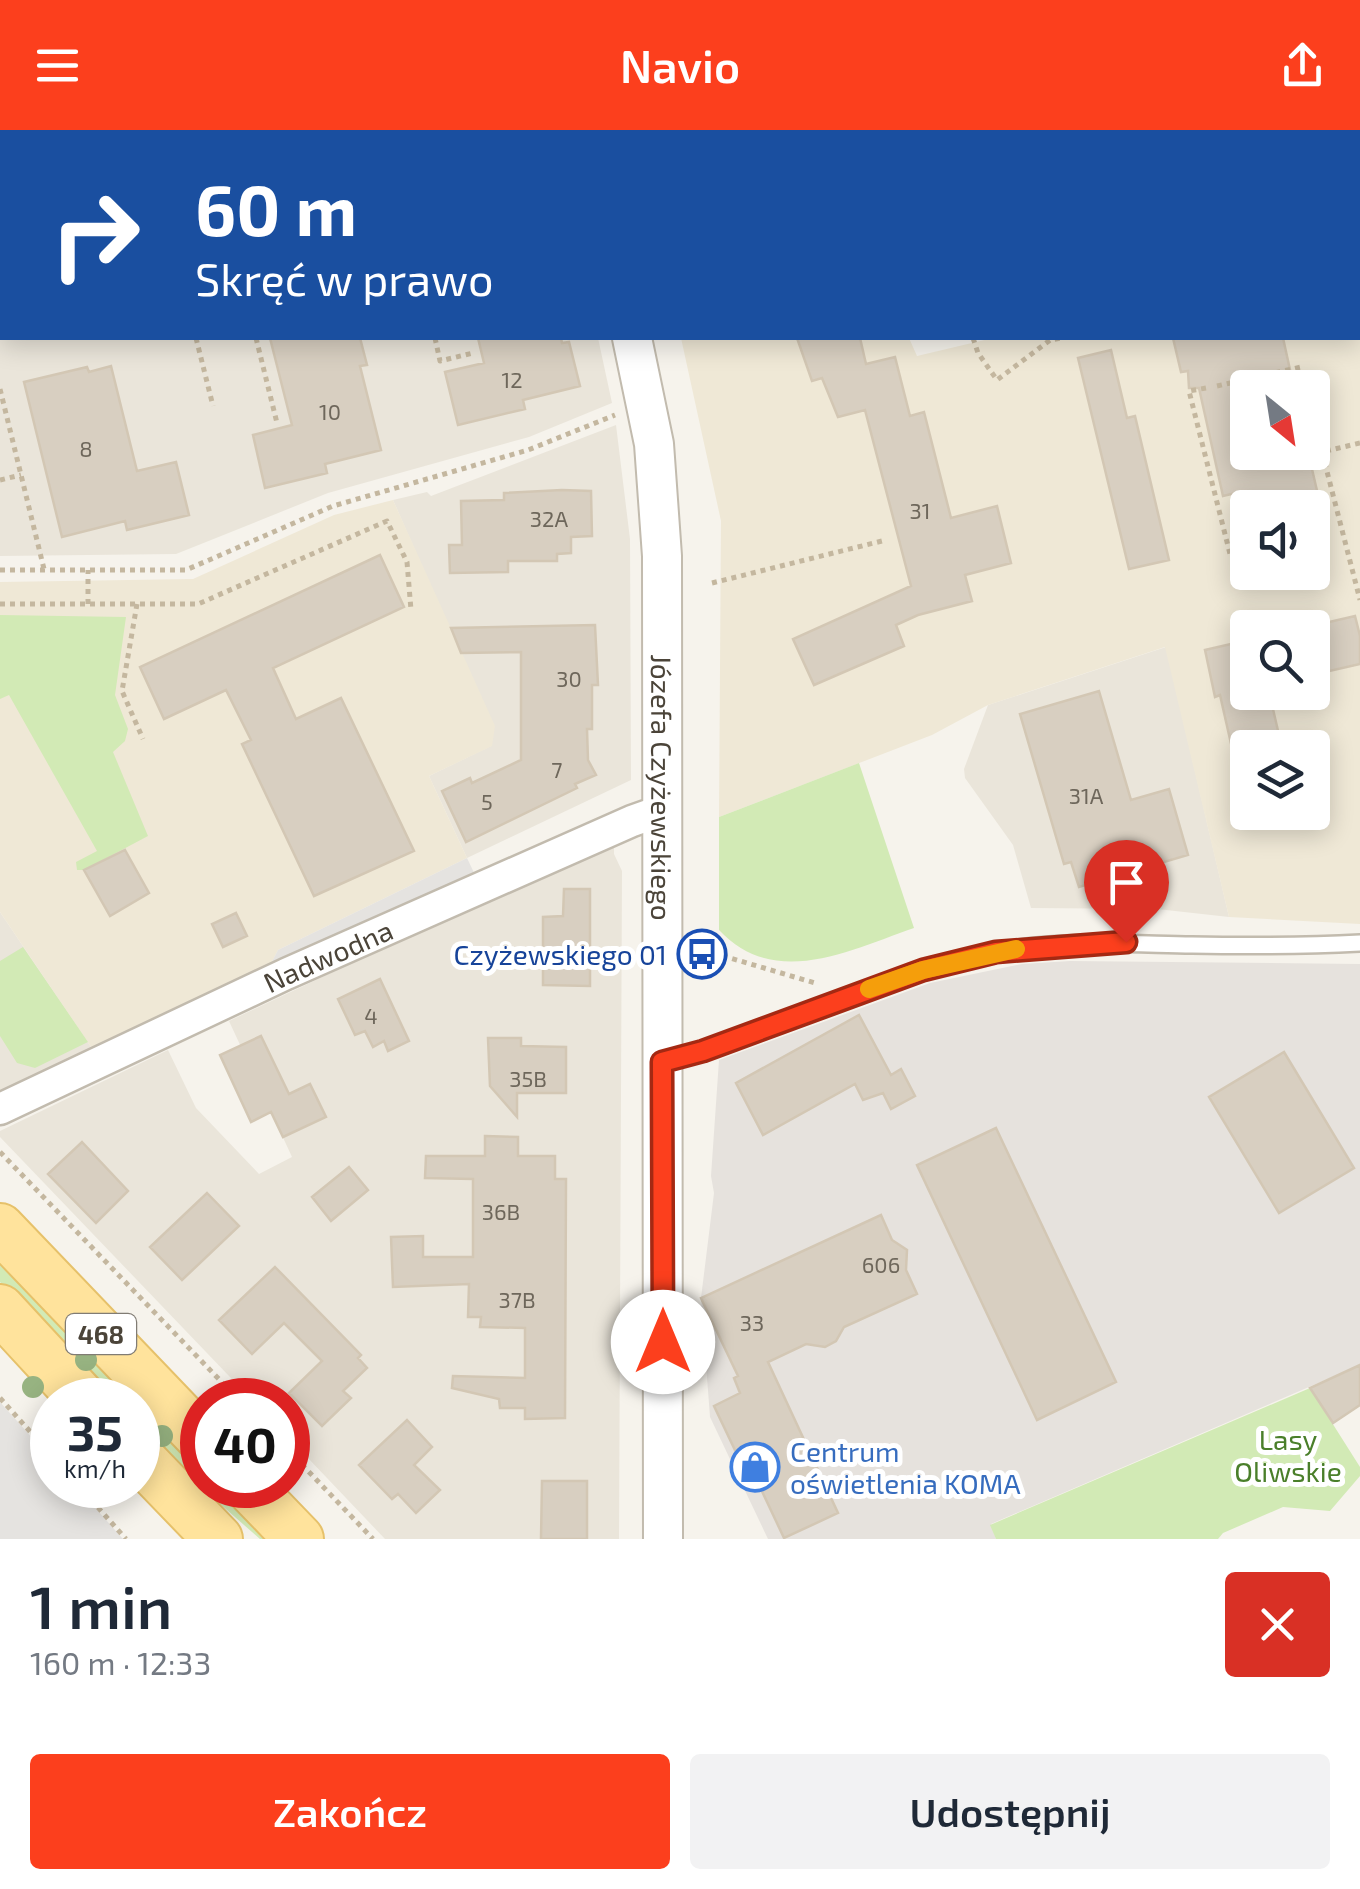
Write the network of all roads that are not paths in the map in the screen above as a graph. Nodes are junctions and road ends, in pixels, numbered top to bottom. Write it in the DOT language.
graph roads {
  1 [pos="632,340"];
  2 [pos="663,810"];
  3 [pos="1360,943"];
  4 [pos="662,1062"];
  5 [pos="0,1109"];
  6 [pos="0,1228"];
  7 [pos="0,1309"];
  8 [pos="64,1378"];
  9 [pos="180,1416"];
  10 [pos="160,1479"];
  11 [pos="268,1508"];
  12 [pos="218,1539"];
  13 [pos="298,1539"];
  14 [pos="662,1539"];
  1 -- 2 [label="street, Józefa Czyżewskiego"];
  2 -- 4 [label="street, Józefa Czyżewskiego"];
  2 -- 5 [label="street, Nadwodna"];
  3 -- 4 [label="lane"];
  4 -- 14 [label="street, Józefa Czyżewskiego"];
  6 -- 9 [label="main road, 468"];
  7 -- 8 [label="main road, 468"];
  10 -- 12 [label="main road"];
  11 -- 13 [label="main road"];
}
